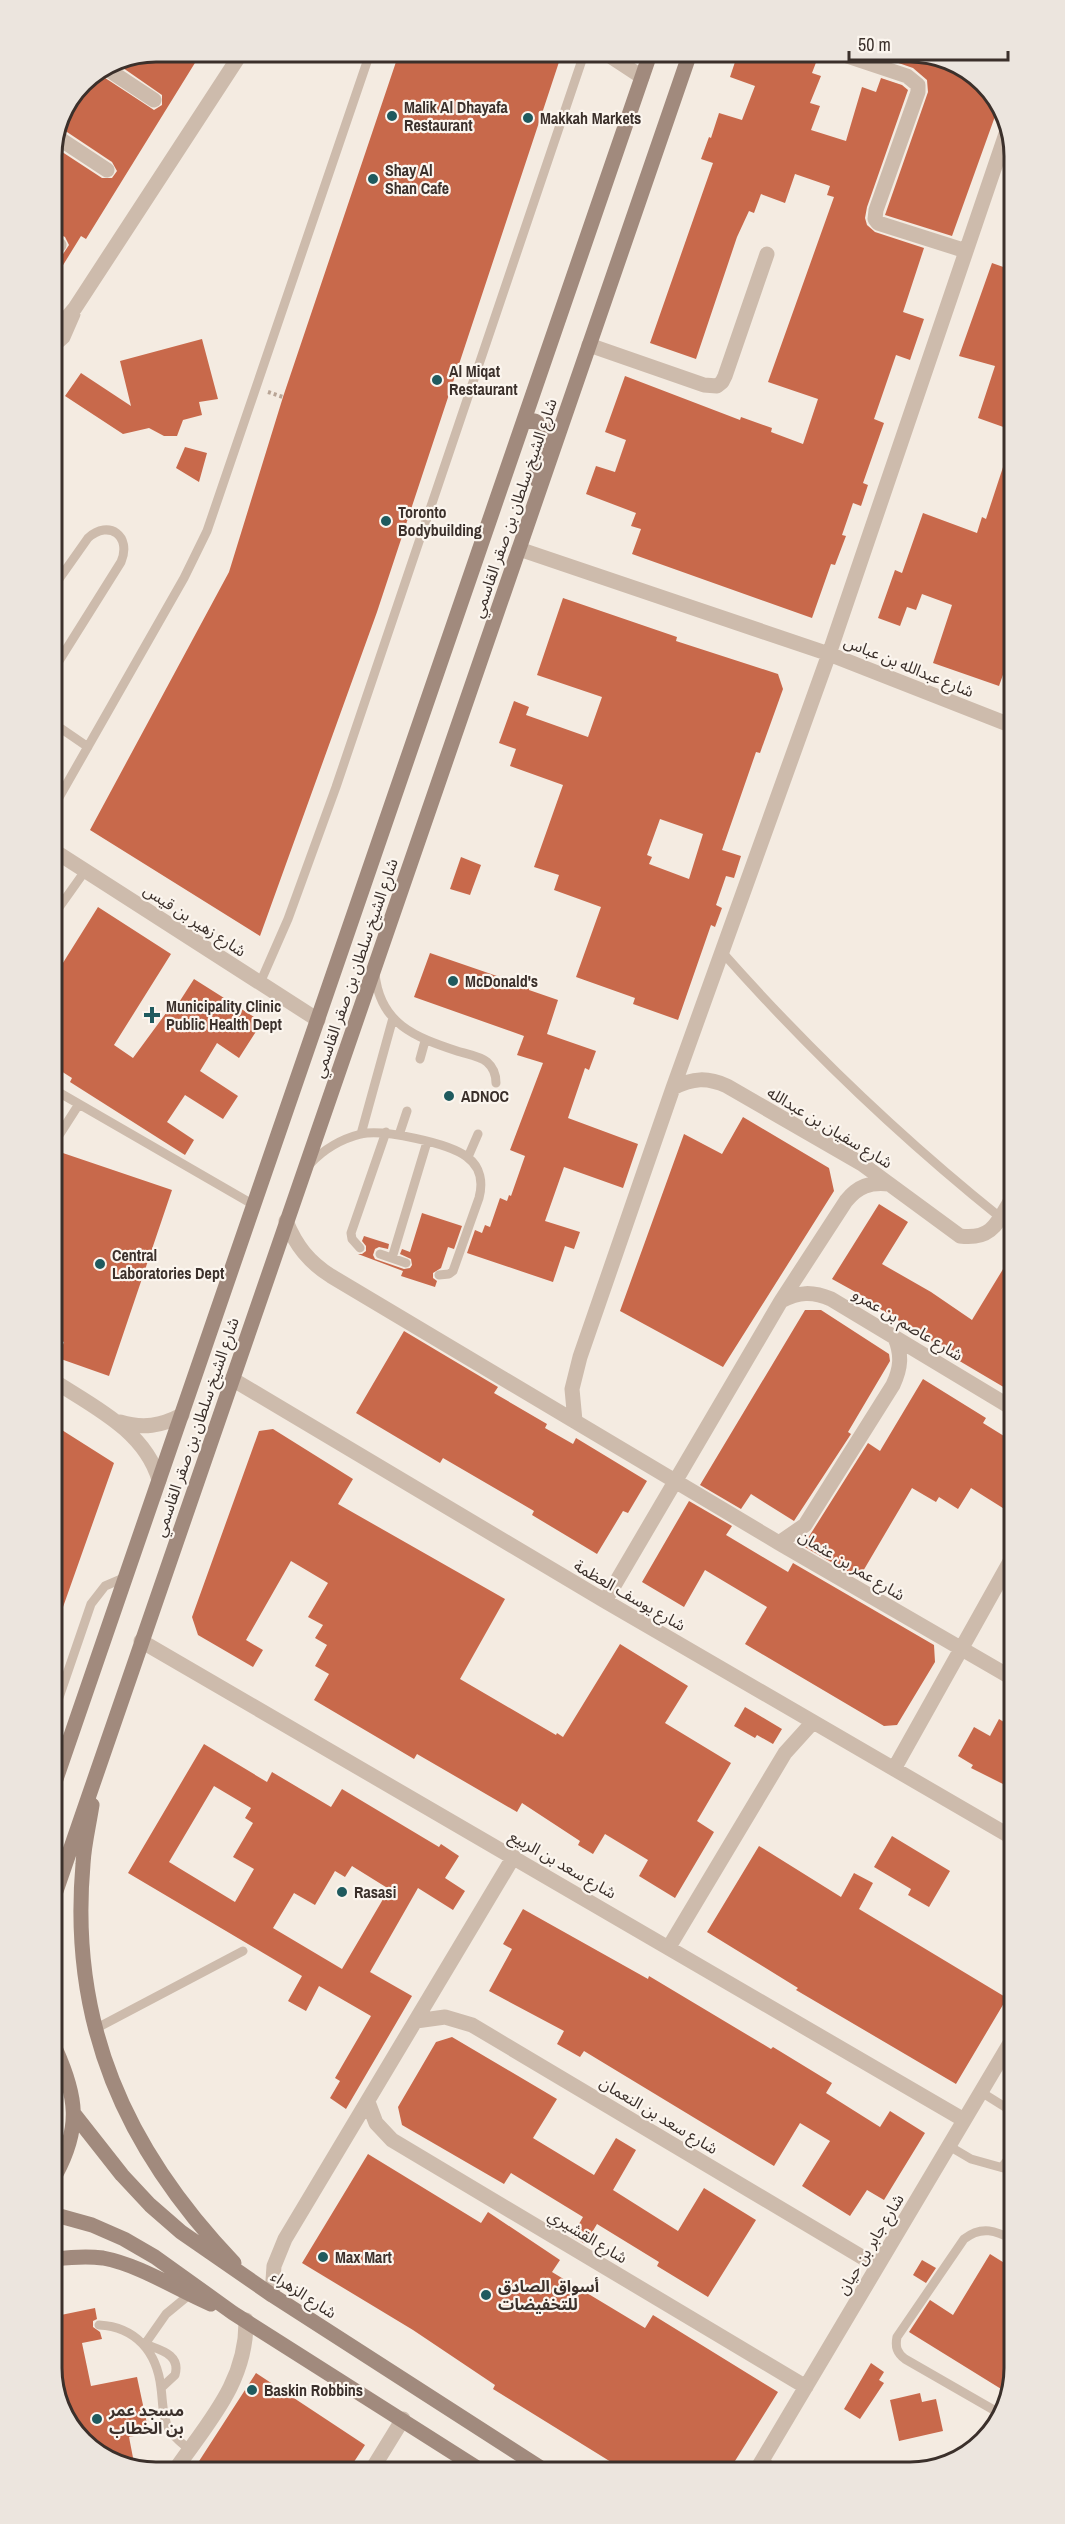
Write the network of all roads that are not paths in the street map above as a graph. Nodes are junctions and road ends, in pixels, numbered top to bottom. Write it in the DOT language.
graph roads {
  1 [pos="235,62"];
  2 [pos="367,62"];
  3 [pos="581,62"];
  4 [pos="619,62"];
  5 [pos="647,62"];
  6 [pos="687,62"];
  7 [pos="865,62"];
  8 [pos="112,72"];
  9 [pos="642,77"];
  10 [pos="154,100"];
  11 [pos="63,141"];
  12 [pos="1003,143"];
  13 [pos="108,170"];
  14 [pos="966,251"];
  15 [pos="767,254"];
  16 [pos="75,308"];
  17 [pos="62,322"];
  18 [pos="62,338"];
  19 [pos="589,345"];
  20 [pos="524,422"];
  21 [pos="532,512"];
  22 [pos="519,549"];
  23 [pos="62,575"];
  24 [pos="829,654"];
  25 [pos="62,656"];
  26 [pos="1004,721"];
  27 [pos="62,730"];
  28 [pos="88,747"];
  29 [pos="62,792"];
  30 [pos="62,856"];
  31 [pos="86,871"];
  32 [pos="62,904"];
  33 [pos="722,952"];
  34 [pos="374,967"];
  35 [pos="260,983"];
  36 [pos="393,1018"];
  37 [pos="318,1020"];
  38 [pos="425,1041"];
  39 [pos="420,1059"];
  40 [pos="496,1083"];
  41 [pos="673,1088"];
  42 [pos="62,1094"];
  43 [pos="80,1104"];
  44 [pos="406,1111"];
  45 [pos="62,1131"];
  46 [pos="386,1132"];
  47 [pos="361,1134"];
  48 [pos="478,1134"];
  49 [pos="399,1135"];
  50 [pos="427,1142"];
  51 [pos="468,1157"];
  52 [pos="304,1170"];
  53 [pos="890,1184"];
  54 [pos="254,1205"];
  55 [pos="1004,1219"];
  56 [pos="286,1221"];
  57 [pos="1004,1222"];
  58 [pos="360,1248"];
  59 [pos="380,1254"];
  60 [pos="392,1258"];
  61 [pos="406,1263"];
  62 [pos="439,1275"];
  63 [pos="781,1301"];
  64 [pos="895,1338"];
  65 [pos="232,1379"];
  66 [pos="62,1386"];
  67 [pos="1004,1403"];
  68 [pos="182,1415"];
  69 [pos="575,1421"];
  70 [pos="117,1422"];
  71 [pos="159,1480"];
  72 [pos="676,1480"];
  73 [pos="779,1543"];
  74 [pos="1004,1572"];
  75 [pos="126,1577"];
  76 [pos="605,1601"];
  77 [pos="141,1641"];
  78 [pos="961,1650"];
  79 [pos="1004,1674"];
  80 [pos="62,1689"];
  81 [pos="813,1722"];
  82 [pos="100,1761"];
  83 [pos="62,1762"];
  84 [pos="894,1769"];
  85 [pos="1004,1833"];
  86 [pos="514,1856"];
  87 [pos="62,1873"];
  88 [pos="669,1947"];
  89 [pos="243,1951"];
  90 [pos="416,2021"];
  91 [pos="95,2029"];
  92 [pos="1004,2053"];
  93 [pos="62,2064"];
  94 [pos="981,2092"];
  95 [pos="368,2102"];
  96 [pos="1004,2106"];
  97 [pos="74,2114"];
  98 [pos="964,2120"];
  99 [pos="949,2146"];
  100 [pos="62,2162"];
  101 [pos="1004,2164"];
  102 [pos="1002,2167"];
  103 [pos="62,2217"];
  104 [pos="1004,2236"];
  105 [pos="62,2258"];
  106 [pos="878,2266"];
  107 [pos="249,2278"];
  108 [pos="189,2295"];
  109 [pos="272,2295"];
  110 [pos="239,2317"];
  111 [pos="99,2325"];
  112 [pos="145,2344"];
  113 [pos="806,2387"];
  114 [pos="161,2388"];
  115 [pos="994,2410"];
  116 [pos="403,2419"];
  117 [pos="189,2449"];
  118 [pos="180,2462"];
  119 [pos="377,2462"];
  120 [pos="470,2462"];
  121 [pos="532,2462"];
  122 [pos="761,2462"];
  1 -- 16 [label="street"];
  2 -- 28 [label="lane"];
  3 -- 35 [label="lane"];
  4 -- 9 [label="street"];
  5 -- 9 [label="main road, شارع الشيخ سلطان بن صقر القاسمي"];
  6 -- 19 [label="main road, شارع الشيخ سلطان بن صقر القاسمي"];
  7 -- 14 [label="street"];
  8 -- 10 [label="street"];
  9 -- 20 [label="main road, شارع الشيخ سلطان بن صقر القاسمي"];
  11 -- 13 [label="street"];
  12 -- 14 [label="street"];
  14 -- 24 [label="street"];
  15 -- 19 [label="street"];
  16 -- 17 [label="street"];
  16 -- 18 [label="street"];
  19 -- 21 [label="main road, شارع الشيخ سلطان بن صقر القاسمي"];
  20 -- 21 [label="main road"];
  20 -- 37 [label="main road, شارع الشيخ سلطان بن صقر القاسمي"];
  21 -- 22 [label="main road, شارع الشيخ سلطان بن صقر القاسمي"];
  22 -- 24 [label="street, شارع عبدالله بن عباس"];
  22 -- 34 [label="main road, شارع الشيخ سلطان بن صقر القاسمي"];
  23 -- 25 [label="lane"];
  24 -- 26 [label="street, شارع عبدالله بن عباس"];
  24 -- 33 [label="street"];
  27 -- 28 [label="lane"];
  28 -- 29 [label="lane"];
  30 -- 31 [label="street, شارع زهير بن قيس"];
  31 -- 32 [label="lane"];
  31 -- 35 [label="street, شارع زهير بن قيس"];
  33 -- 41 [label="street"];
  33 -- 55 [label="lane"];
  34 -- 36 [label="lane"];
  34 -- 52 [label="main road, شارع الشيخ سلطان بن صقر القاسمي"];
  35 -- 37 [label="street, شارع زهير بن قيس"];
  36 -- 38 [label="lane"];
  36 -- 47 [label="lane"];
  37 -- 54 [label="main road, شارع الشيخ سلطان بن صقر القاسمي"];
  38 -- 39 [label="lane"];
  38 -- 40 [label="lane"];
  41 -- 53 [label="street, شارع سفيان بن عبدالله"];
  41 -- 69 [label="street"];
  42 -- 43 [label="lane"];
  43 -- 45 [label="lane"];
  43 -- 54 [label="lane"];
  44 -- 49 [label="lane"];
  46 -- 47 [label="lane"];
  46 -- 49 [label="lane"];
  46 -- 58 [label="lane"];
  47 -- 52 [label="lane"];
  48 -- 51 [label="lane"];
  49 -- 50 [label="lane"];
  50 -- 51 [label="lane"];
  50 -- 60 [label="lane"];
  51 -- 62 [label="lane"];
  52 -- 56 [label="main road, شارع الشيخ سلطان بن صقر القاسمي"];
  53 -- 57 [label="street, شارع سفيان بن عبدالله"];
  53 -- 63 [label="street"];
  54 -- 68 [label="main road, شارع الشيخ سلطان بن صقر القاسمي"];
  56 -- 65 [label="main road, شارع الشيخ سلطان بن صقر القاسمي"];
  56 -- 69 [label="street, شارع عمر بن عثمان"];
  59 -- 60 [label="lane"];
  60 -- 61 [label="lane"];
  63 -- 64 [label="street, شارع عاصم بن عمرو"];
  63 -- 72 [label="street"];
  64 -- 67 [label="street, شارع عاصم بن عمرو"];
  64 -- 73 [label="street"];
  65 -- 76 [label="street, شارع يوسف العظمة"];
  65 -- 77 [label="main road, شارع الشيخ سلطان بن صقر القاسمي"];
  66 -- 70 [label="street"];
  68 -- 70 [label="street"];
  68 -- 71 [label="main road, شارع الشيخ سلطان بن صقر القاسمي"];
  69 -- 72 [label="street, شارع عمر بن عثمان"];
  70 -- 71 [label="street"];
  71 -- 75 [label="main road, شارع الشيخ سلطان بن صقر القاسمي"];
  72 -- 73 [label="street, شارع عمر بن عثمان"];
  72 -- 76 [label="street"];
  73 -- 78 [label="street, شارع عمر بن عثمان"];
  74 -- 78 [label="street"];
  75 -- 80 [label="lane"];
  75 -- 83 [label="main road, شارع الشيخ سلطان بن صقر القاسمي"];
  76 -- 81 [label="street, شارع يوسف العظمة"];
  77 -- 82 [label="main road, شارع الشيخ سلطان بن صقر القاسمي"];
  77 -- 86 [label="street, شارع سعد بن الربيع"];
  78 -- 79 [label="street, شارع عمر بن عثمان"];
  78 -- 84 [label="street"];
  81 -- 84 [label="street, شارع يوسف العظمة"];
  81 -- 88 [label="street"];
  82 -- 87 [label="main road, شارع الشيخ سلطان بن صقر القاسمي"];
  82 -- 91 [label="main road"];
  84 -- 85 [label="street, شارع يوسف العظمة"];
  86 -- 88 [label="street, شارع سعد بن الربيع"];
  86 -- 90 [label="street"];
  88 -- 98 [label="street, شارع سعد بن الربيع"];
  89 -- 91 [label="lane"];
  90 -- 95 [label="street"];
  90 -- 106 [label="street, شارع سعد بن النعمان"];
  91 -- 107 [label="main road"];
  92 -- 94 [label="street, شارع جابر بن حيان"];
  93 -- 97 [label="main road"];
  94 -- 96 [label="lane"];
  94 -- 98 [label="street, شارع جابر بن حيان"];
  95 -- 109 [label="street"];
  95 -- 113 [label="street, شارع القشيري"];
  97 -- 100 [label="main road"];
  97 -- 107 [label="main road, شارع الزهراء"];
  98 -- 99 [label="street, شارع جابر بن حيان"];
  99 -- 102 [label="lane"];
  99 -- 106 [label="street, شارع جابر بن حيان"];
  101 -- 102 [label="lane"];
  103 -- 110 [label="main road"];
  104 -- 115 [label="lane"];
  105 -- 108 [label="main road"];
  106 -- 113 [label="street, شارع جابر بن حيان"];
  107 -- 109 [label="main road, شارع الزهراء"];
  108 -- 110 [label="main road"];
  108 -- 112 [label="lane"];
  109 -- 121 [label="main road, شارع الزهراء"];
  110 -- 116 [label="main road"];
  110 -- 117 [label="street"];
  111 -- 112 [label="lane"];
  112 -- 114 [label="lane"];
  112 -- 114 [label="lane"];
  113 -- 122 [label="street, شارع جابر بن حيان"];
  114 -- 117 [label="lane"];
  116 -- 119 [label="street"];
  116 -- 120 [label="main road"];
  117 -- 118 [label="street"];
}
